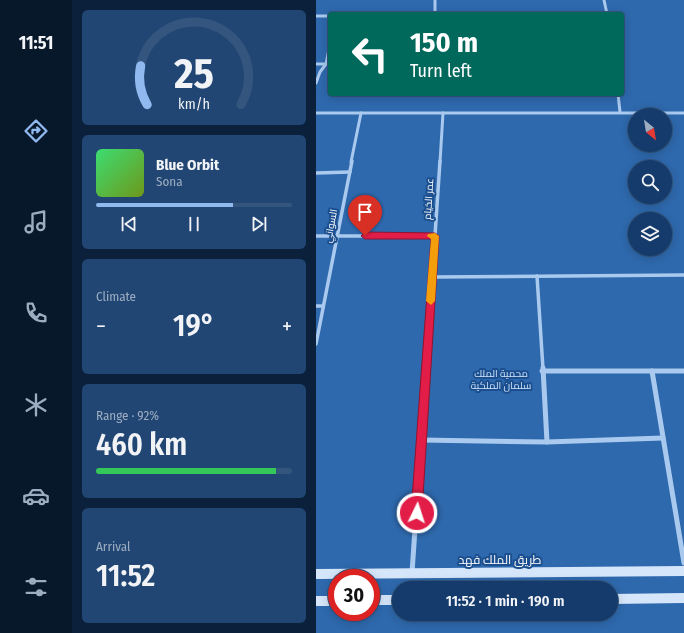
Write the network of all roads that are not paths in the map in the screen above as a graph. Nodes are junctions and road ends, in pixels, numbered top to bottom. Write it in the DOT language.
graph roads {
  1 [pos="435,0"];
  2 [pos="604,0"];
  3 [pos="435,12"];
  4 [pos="607,12"];
  5 [pos="316,16"];
  6 [pos="328,16"];
  7 [pos="328,54"];
  8 [pos="316,64"];
  9 [pos="326,64"];
  10 [pos="316,83"];
  11 [pos="618,96"];
  12 [pos="361,112"];
  13 [pos="620,112"];
  14 [pos="316,113"];
  15 [pos="442,113"];
  16 [pos="684,113"];
  17 [pos="350,172"];
  18 [pos="316,173"];
  19 [pos="337,235"];
  20 [pos="316,236"];
  21 [pos="435,236"];
  22 [pos="684,275"];
  23 [pos="536,276"];
  24 [pos="432,277"];
  25 [pos="316,306"];
  26 [pos="323,306"];
  27 [pos="316,344"];
  28 [pos="542,371"];
  29 [pos="652,371"];
  30 [pos="684,371"];
  31 [pos="663,438"];
  32 [pos="422,440"];
  33 [pos="547,442"];
  34 [pos="684,563"];
  35 [pos="684,571"];
  36 [pos="412,573"];
  37 [pos="316,574"];
  38 [pos="684,598"];
  39 [pos="618,599"];
  40 [pos="380,600"];
  41 [pos="392,600"];
  42 [pos="316,601"];
  43 [pos="328,601"];
  1 -- 3 [label="street"];
  2 -- 4 [label="street"];
  5 -- 6 [label="street"];
  7 -- 9 [label="street"];
  8 -- 9 [label="street"];
  9 -- 10 [label="street"];
  11 -- 13 [label="street"];
  12 -- 14 [label="street"];
  12 -- 15 [label="street"];
  12 -- 17 [label="street, السواني"];
  13 -- 15 [label="street"];
  13 -- 16 [label="street"];
  15 -- 21 [label="street, عمر الخيام"];
  17 -- 18 [label="street"];
  17 -- 19 [label="street, السواني"];
  19 -- 20 [label="street"];
  19 -- 21 [label="street"];
  19 -- 26 [label="street, السواني"];
  21 -- 24 [label="street, عمر الخيام"];
  22 -- 23 [label="street"];
  23 -- 24 [label="street"];
  23 -- 28 [label="street"];
  24 -- 32 [label="street, عمر الخيام"];
  25 -- 26 [label="street"];
  26 -- 27 [label="street, السواني"];
  28 -- 29 [label="street"];
  28 -- 33 [label="street"];
  29 -- 30 [label="street"];
  29 -- 31 [label="street"];
  31 -- 33 [label="street"];
  31 -- 34 [label="street"];
  32 -- 33 [label="street"];
  32 -- 36 [label="street, عمر الخيام"];
  35 -- 36 [label="street, طريق الملك فهد"];
  36 -- 37 [label="street, طريق الملك فهد"];
  38 -- 39 [label="street"];
  40 -- 41 [label="street"];
  42 -- 43 [label="street"];
}
